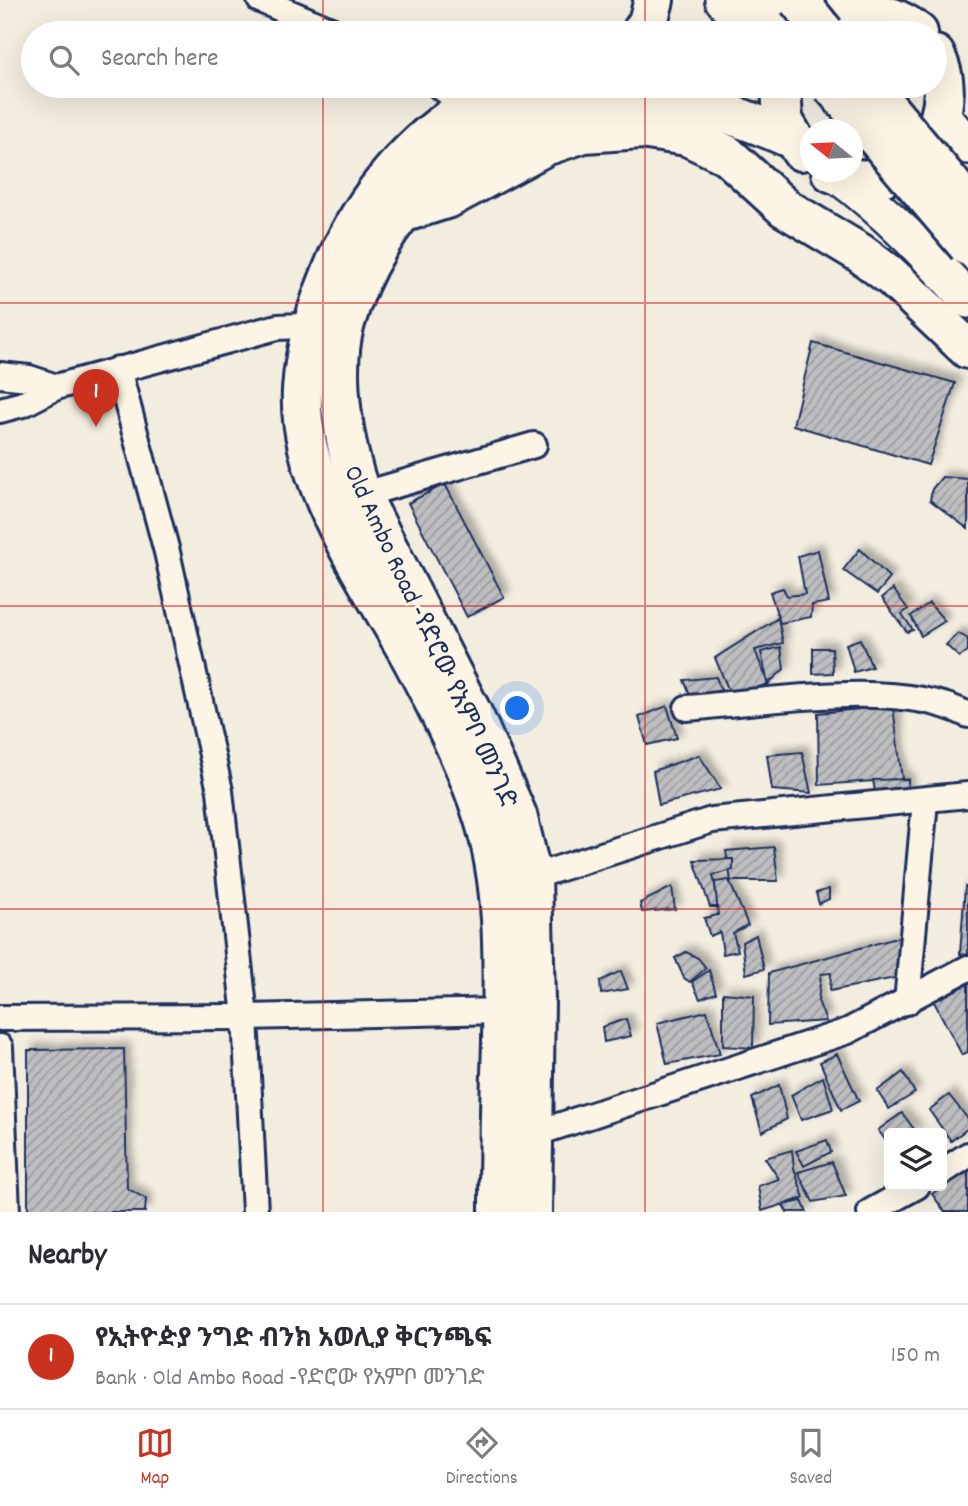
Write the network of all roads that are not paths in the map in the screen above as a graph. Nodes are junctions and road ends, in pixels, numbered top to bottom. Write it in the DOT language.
graph roads {
  1 [pos="260,0"];
  2 [pos="654,0"];
  3 [pos="723,0"];
  4 [pos="761,0"];
  5 [pos="798,0"];
  6 [pos="867,6"];
  7 [pos="310,21"];
  8 [pos="648,21"];
  9 [pos="741,21"];
  10 [pos="778,21"];
  11 [pos="815,21"];
  12 [pos="828,21"];
  13 [pos="901,21"];
  14 [pos="947,48"];
  15 [pos="968,54"];
  16 [pos="947,90"];
  17 [pos="452,98"];
  18 [pos="642,98"];
  19 [pos="663,98"];
  20 [pos="782,98"];
  21 [pos="842,98"];
  22 [pos="879,98"];
  23 [pos="952,110"];
  24 [pos="800,140"];
  25 [pos="968,146"];
  26 [pos="800,151"];
  27 [pos="863,174"];
  28 [pos="845,182"];
  29 [pos="968,204"];
  30 [pos="402,212"];
  31 [pos="968,246"];
  32 [pos="968,300"];
  33 [pos="328,325"];
  34 [pos="968,349"];
  35 [pos="118,369"];
  36 [pos="0,375"];
  37 [pos="56,387"];
  38 [pos="0,410"];
  39 [pos="534,445"];
  40 [pos="361,495"];
  41 [pos="687,708"];
  42 [pos="968,715"];
  43 [pos="968,794"];
  44 [pos="925,801"];
  45 [pos="532,877"];
  46 [pos="968,968"];
  47 [pos="907,1002"];
  48 [pos="502,1011"];
  49 [pos="245,1017"];
  50 [pos="0,1018"];
  51 [pos="0,1047"];
  52 [pos="534,1134"];
  53 [pos="968,1155"];
  54 [pos="947,1169"];
  55 [pos="908,1191"];
  56 [pos="8,1212"];
  57 [pos="255,1212"];
  58 [pos="499,1212"];
  59 [pos="532,1212"];
  60 [pos="870,1212"];
  1 -- 7 [label="street"];
  2 -- 8 [label="main road"];
  3 -- 9 [label="main road"];
  4 -- 10 [label="main road"];
  5 -- 11 [label="main road, bridge"];
  6 -- 12 [label="main road"];
  6 -- 13 [label="main road"];
  14 -- 15 [label="main road"];
  16 -- 23 [label="main road"];
  17 -- 33 [label="main road, Old Ambo Road -የድሮው የአምቦ መንገድ"];
  18 -- 30 [label="main road, Old Ambo Road -የድሮው የአምቦ መንገድ"];
  19 -- 26 [label="main road, Old Ambo Road -የድሮው የአምቦ መንገድ"];
  20 -- 24 [label="main road"];
  21 -- 31 [label="main road, bridge"];
  22 -- 29 [label="main road, bridge"];
  23 -- 25 [label="main road"];
  23 -- 27 [label="main road, Old Ambo Road -የድሮው የአምቦ መንገድ"];
  28 -- 32 [label="main road"];
  30 -- 33 [label="main road, Old Ambo Road -የድሮው የአምቦ መንገድ"];
  30 -- 34 [label="main road"];
  33 -- 35 [label="street"];
  33 -- 40 [label="main road, Old Ambo Road -የድሮው የአምቦ መንገድ"];
  33 -- 48 [label="main road, Old Ambo Road -የድሮው የአምቦ መንገድ"];
  35 -- 37 [label="street"];
  35 -- 49 [label="street"];
  36 -- 37 [label="street"];
  37 -- 38 [label="street"];
  39 -- 40 [label="street"];
  40 -- 45 [label="main road, Old Ambo Road -የድሮው የአምቦ መንገድ"];
  41 -- 42 [label="street"];
  43 -- 44 [label="street"];
  44 -- 45 [label="street"];
  44 -- 47 [label="street"];
  45 -- 52 [label="main road, Old Ambo Road -የድሮው የአምቦ መንገድ"];
  46 -- 47 [label="street"];
  47 -- 52 [label="street"];
  48 -- 49 [label="street"];
  48 -- 58 [label="main road, Old Ambo Road -የድሮው የአምቦ መንገድ"];
  49 -- 50 [label="street"];
  49 -- 57 [label="street"];
  51 -- 56 [label="street"];
  52 -- 59 [label="main road, Old Ambo Road -የድሮው የአምቦ መንገድ"];
  53 -- 54 [label="street"];
  55 -- 60 [label="street"];
}
